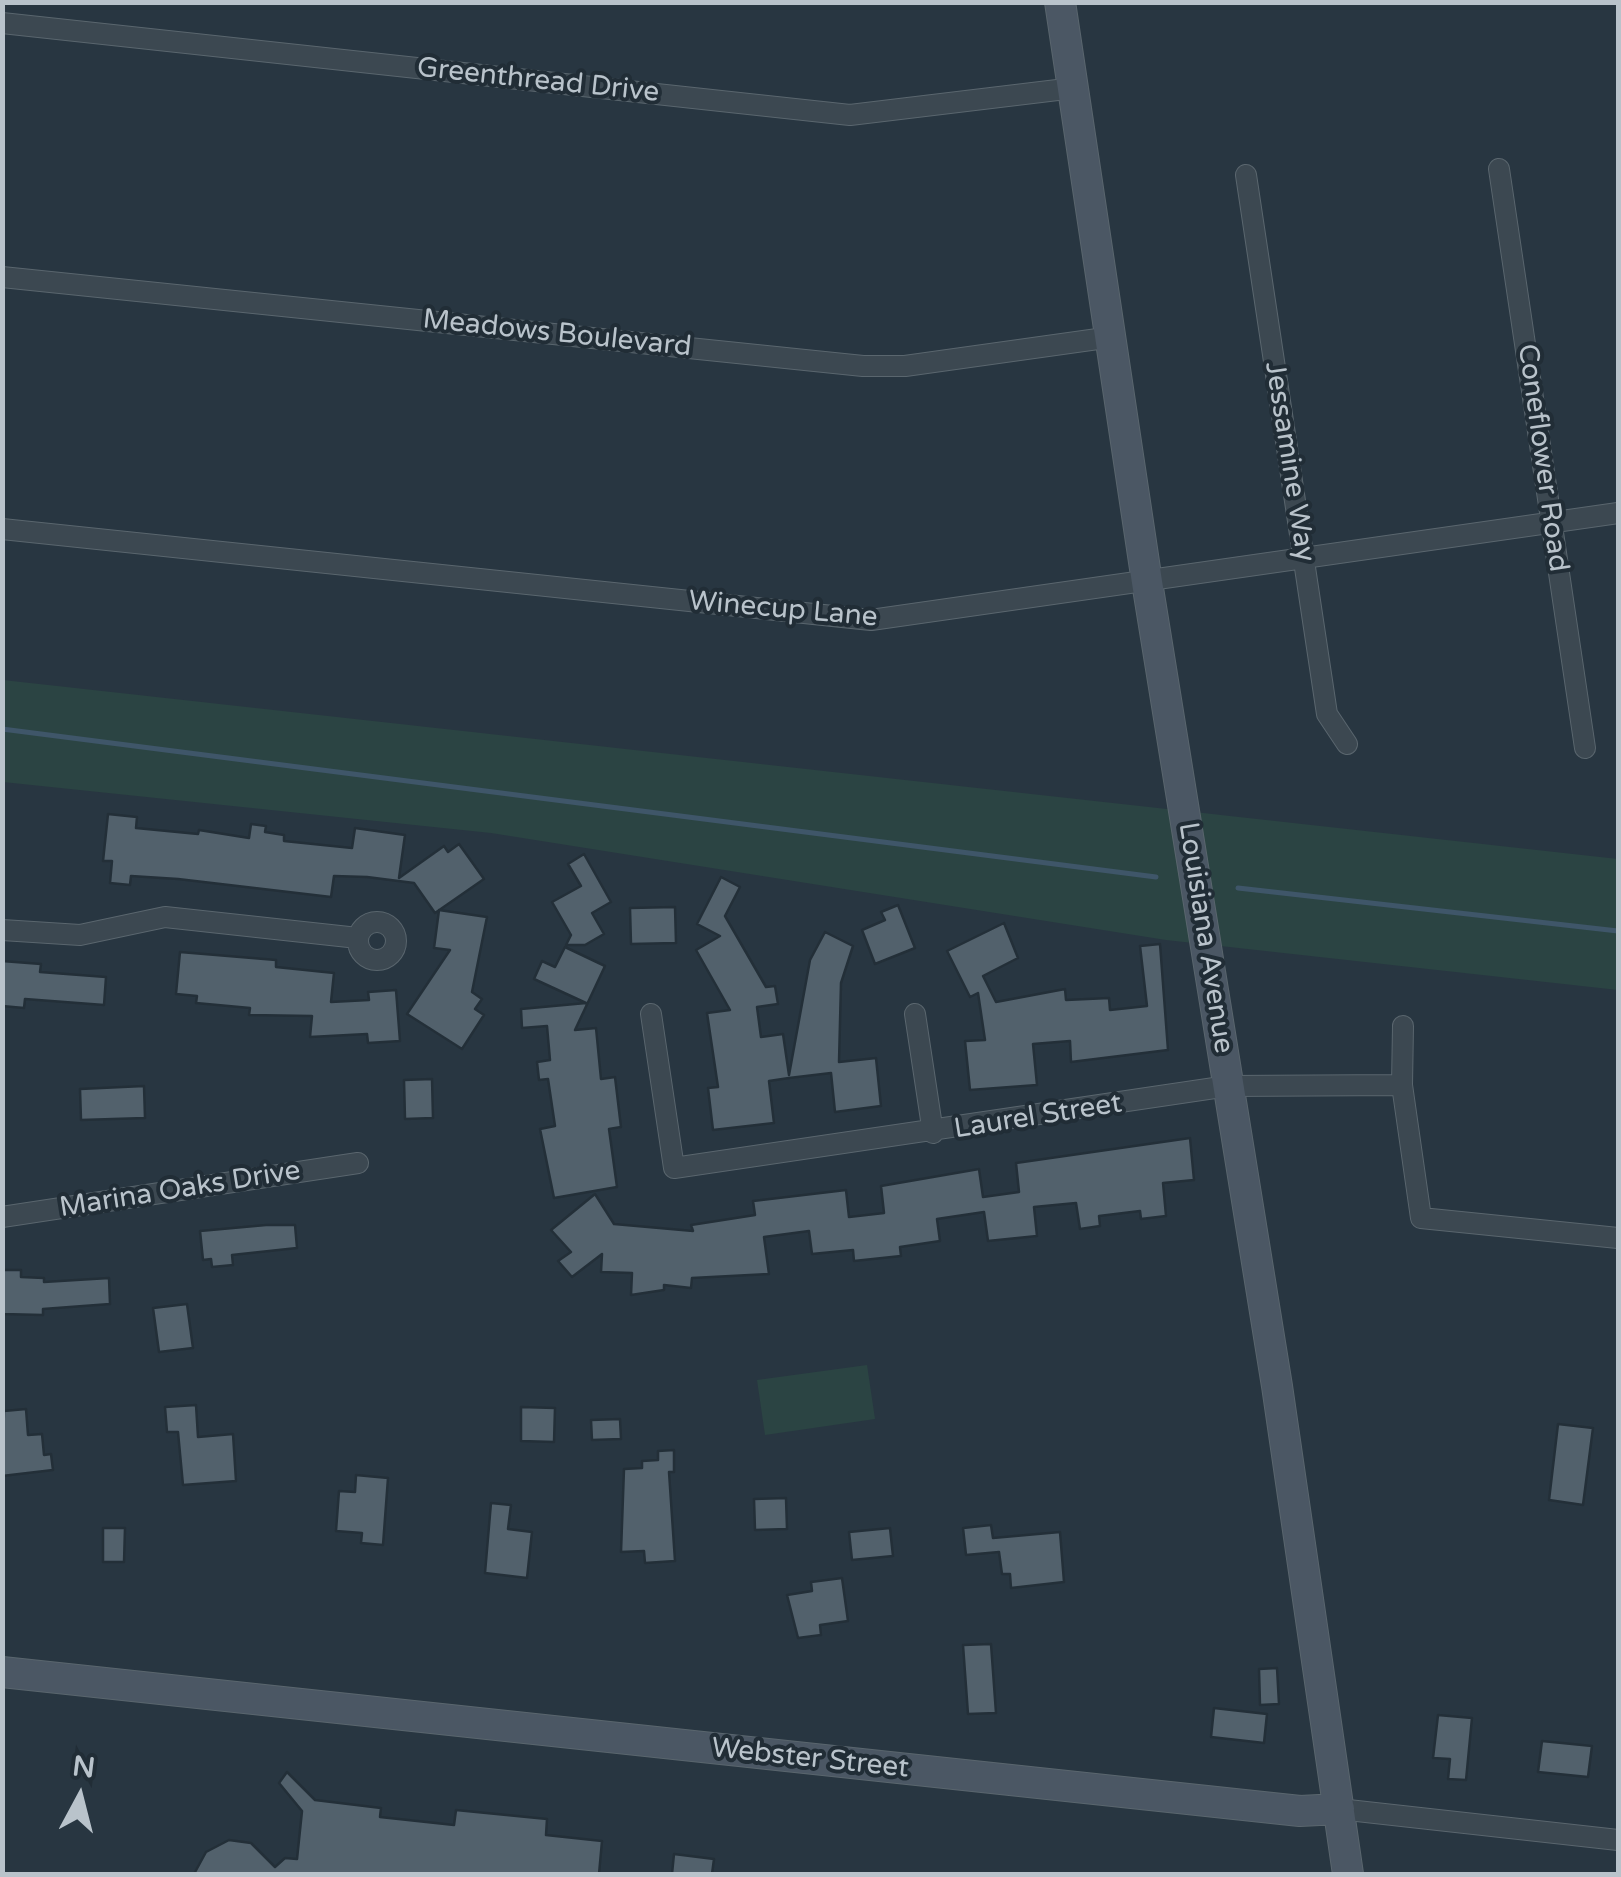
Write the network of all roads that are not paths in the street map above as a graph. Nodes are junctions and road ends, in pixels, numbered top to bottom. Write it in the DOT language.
graph roads {
  1 [pos="1060,2"];
  2 [pos="2,23"];
  3 [pos="1074,88"];
  4 [pos="1499,169"];
  5 [pos="1246,176"];
  6 [pos="2,277"];
  7 [pos="1112,336"];
  8 [pos="1618,513"];
  9 [pos="1552,523"];
  10 [pos="2,530"];
  11 [pos="1304,560"];
  12 [pos="1147,582"];
  13 [pos="1347,744"];
  14 [pos="1585,748"];
  15 [pos="2,930"];
  16 [pos="358,938"];
  17 [pos="651,1014"];
  18 [pos="915,1014"];
  19 [pos="1404,1026"];
  20 [pos="1402,1085"];
  21 [pos="1228,1086"];
  22 [pos="934,1133"];
  23 [pos="358,1163"];
  24 [pos="2,1217"];
  25 [pos="1618,1238"];
  26 [pos="2,1672"];
  27 [pos="1339,1810"];
  28 [pos="1618,1840"];
  29 [pos="1348,1874"];
  1 -- 3 [label="street, Louisiana Avenue"];
  2 -- 3 [label="street, Greenthread Drive"];
  3 -- 7 [label="street, Louisiana Avenue"];
  4 -- 9 [label="street, Coneflower Road"];
  5 -- 11 [label="street, Jessamine Way"];
  6 -- 7 [label="street, Meadows Boulevard"];
  7 -- 12 [label="street, Louisiana Avenue"];
  8 -- 9 [label="street, Winecup Lane"];
  9 -- 11 [label="street, Winecup Lane"];
  9 -- 14 [label="street, Coneflower Road"];
  10 -- 12 [label="street, Winecup Lane"];
  11 -- 12 [label="street, Winecup Lane"];
  11 -- 13 [label="street, Jessamine Way"];
  12 -- 21 [label="street, Louisiana Avenue"];
  15 -- 16 [label="street"];
  17 -- 22 [label="street, Laurel Street"];
  18 -- 22 [label="street"];
  19 -- 20 [label="street"];
  20 -- 21 [label="street, Laurel Street"];
  20 -- 25 [label="street"];
  21 -- 22 [label="street, Laurel Street"];
  21 -- 27 [label="street, Louisiana Avenue"];
  23 -- 24 [label="street, Marina Oaks Drive"];
  26 -- 27 [label="street, Webster Street"];
  27 -- 28 [label="street, Webster Street"];
  27 -- 29 [label="street, Louisiana Avenue"];
}
